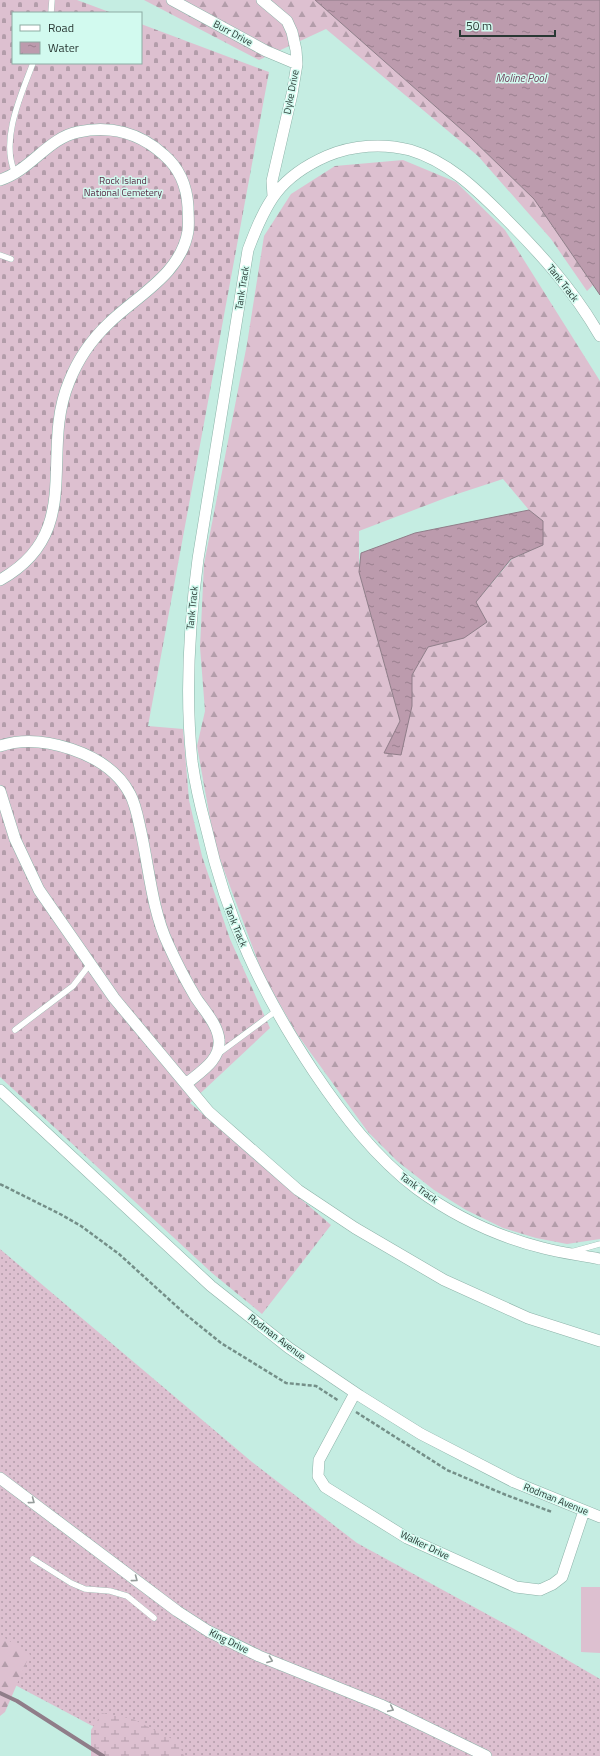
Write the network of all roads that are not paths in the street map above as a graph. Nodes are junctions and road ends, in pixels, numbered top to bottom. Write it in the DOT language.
graph roads {
  1 [pos="52,0"];
  2 [pos="172,0"];
  3 [pos="262,0"];
  4 [pos="50,12"];
  5 [pos="33,64"];
  6 [pos="297,64"];
  7 [pos="15,173"];
  8 [pos="0,180"];
  9 [pos="273,196"];
  10 [pos="0,255"];
  11 [pos="11,259"];
  12 [pos="600,336"];
  13 [pos="0,580"];
  14 [pos="0,746"];
  15 [pos="0,791"];
  16 [pos="90,964"];
  17 [pos="276,1011"];
  18 [pos="15,1030"];
  19 [pos="217,1055"];
  20 [pos="186,1084"];
  21 [pos="0,1090"];
  22 [pos="600,1244"];
  23 [pos="567,1253"];
  24 [pos="600,1259"];
  25 [pos="600,1341"];
  26 [pos="355,1393"];
  27 [pos="0,1478"];
  28 [pos="584,1511"];
  29 [pos="600,1517"];
  30 [pos="33,1559"];
  31 [pos="154,1618"];
  32 [pos="486,1756"];
  1 -- 4 [label="lane"];
  2 -- 6 [label="street, Burr Drive"];
  3 -- 6 [label="street, Dyke Drive"];
  5 -- 7 [label="lane"];
  6 -- 9 [label="street, Dyke Drive"];
  7 -- 8 [label="street"];
  7 -- 13 [label="street"];
  9 -- 12 [label="street, Tank Track"];
  9 -- 17 [label="street, Tank Track"];
  10 -- 11 [label="lane"];
  14 -- 19 [label="street"];
  15 -- 16 [label="street"];
  16 -- 18 [label="lane"];
  16 -- 20 [label="street"];
  17 -- 19 [label="lane"];
  17 -- 23 [label="street, Tank Track"];
  19 -- 20 [label="street"];
  20 -- 25 [label="street"];
  21 -- 26 [label="street, Rodman Avenue"];
  22 -- 23 [label="lane"];
  23 -- 24 [label="street, Tank Track"];
  26 -- 28 [label="street, Rodman Avenue"];
  26 -- 28 [label="street, Walker Drive"];
  27 -- 32 [label="street, King Drive, one-way"];
  28 -- 29 [label="street, Rodman Avenue"];
  30 -- 31 [label="lane"];
}
